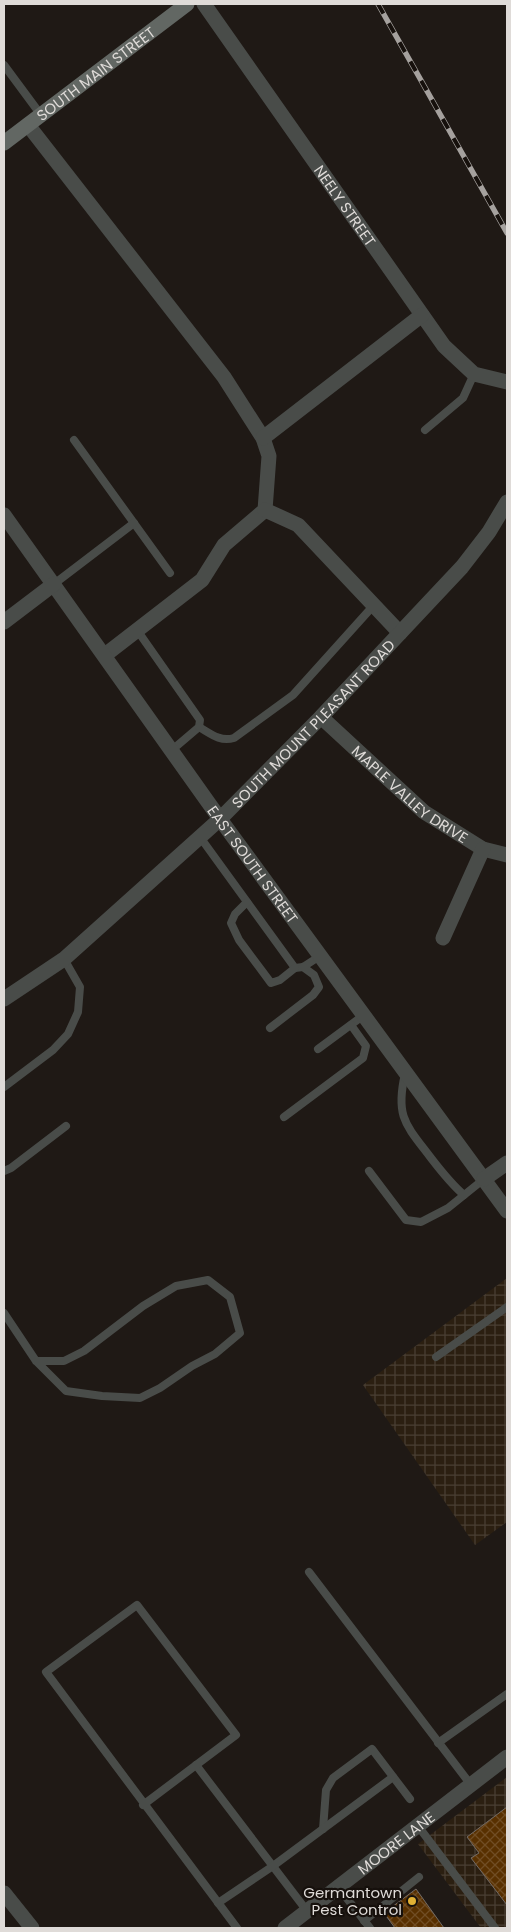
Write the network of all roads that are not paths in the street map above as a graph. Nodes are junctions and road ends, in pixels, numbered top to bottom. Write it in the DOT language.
graph roads {
  1 [pos="187,4"];
  2 [pos="204,4"];
  3 [pos="4,65"];
  4 [pos="41,114"];
  5 [pos="28,125"];
  6 [pos="4,143"];
  7 [pos="422,315"];
  8 [pos="474,374"];
  9 [pos="507,382"];
  10 [pos="425,430"];
  11 [pos="263,438"];
  12 [pos="74,440"];
  13 [pos="507,502"];
  14 [pos="265,510"];
  15 [pos="4,514"];
  16 [pos="134,523"];
  17 [pos="170,573"];
  18 [pos="54,584"];
  19 [pos="374,605"];
  20 [pos="4,622"];
  21 [pos="137,630"];
  22 [pos="400,633"];
  23 [pos="105,655"];
  24 [pos="321,717"];
  25 [pos="200,727"];
  26 [pos="172,750"];
  27 [pos="220,819"];
  28 [pos="200,837"];
  29 [pos="483,849"];
  30 [pos="507,855"];
  31 [pos="247,902"];
  32 [pos="443,938"];
  33 [pos="320,956"];
  34 [pos="64,959"];
  35 [pos="299,968"];
  36 [pos="4,999"];
  37 [pos="364,1015"];
  38 [pos="351,1025"];
  39 [pos="270,1028"];
  40 [pos="318,1049"];
  41 [pos="405,1072"];
  42 [pos="4,1087"];
  43 [pos="284,1117"];
  44 [pos="66,1126"];
  45 [pos="507,1163"];
  46 [pos="4,1171"];
  47 [pos="369,1171"];
  48 [pos="484,1180"];
  49 [pos="464,1195"];
  50 [pos="507,1211"];
  51 [pos="507,1306"];
  52 [pos="4,1313"];
  53 [pos="436,1357"];
  54 [pos="36,1360"];
  55 [pos="309,1572"];
  56 [pos="507,1694"];
  57 [pos="438,1743"];
  58 [pos="507,1757"];
  59 [pos="196,1765"];
  60 [pos="393,1777"];
  61 [pos="470,1785"];
  62 [pos="410,1799"];
  63 [pos="144,1805"];
  64 [pos="418,1826"];
  65 [pos="323,1829"];
  66 [pos="273,1866"];
  67 [pos="419,1876"];
  68 [pos="338,1887"];
  69 [pos="4,1893"];
  70 [pos="218,1903"];
  71 [pos="307,1911"];
  72 [pos="364,1921"];
  73 [pos="32,1928"];
  74 [pos="237,1928"];
  75 [pos="284,1928"];
  76 [pos="370,1928"];
  77 [pos="495,1928"];
  1 -- 4 [label="street, SOUTH MAIN STREET"];
  2 -- 7 [label="street, NEELY STREET"];
  3 -- 4 [label="lane"];
  4 -- 5 [label="street, SOUTH MAIN STREET"];
  5 -- 6 [label="street, SOUTH MAIN STREET"];
  5 -- 11 [label="street"];
  7 -- 8 [label="street, NEELY STREET"];
  7 -- 11 [label="street"];
  8 -- 9 [label="street, NEELY STREET"];
  8 -- 10 [label="lane"];
  11 -- 14 [label="street"];
  12 -- 16 [label="lane"];
  13 -- 22 [label="street, SOUTH MOUNT PLEASANT ROAD"];
  14 -- 19 [label="street"];
  14 -- 21 [label="street"];
  15 -- 18 [label="street, EAST SOUTH STREET"];
  16 -- 17 [label="lane"];
  16 -- 18 [label="lane"];
  18 -- 20 [label="street"];
  18 -- 23 [label="street, EAST SOUTH STREET"];
  19 -- 22 [label="street"];
  19 -- 25 [label="lane"];
  21 -- 23 [label="street"];
  21 -- 25 [label="lane"];
  22 -- 24 [label="street, SOUTH MOUNT PLEASANT ROAD"];
  23 -- 26 [label="street, EAST SOUTH STREET"];
  24 -- 27 [label="street, SOUTH MOUNT PLEASANT ROAD"];
  24 -- 29 [label="street, MAPLE VALLEY DRIVE"];
  25 -- 26 [label="lane"];
  26 -- 27 [label="street, EAST SOUTH STREET"];
  27 -- 28 [label="street, SOUTH MOUNT PLEASANT ROAD"];
  27 -- 33 [label="street, EAST SOUTH STREET"];
  28 -- 31 [label="lane"];
  28 -- 34 [label="street, SOUTH MOUNT PLEASANT ROAD"];
  29 -- 30 [label="street, MAPLE VALLEY DRIVE"];
  29 -- 32 [label="street"];
  31 -- 35 [label="lane"];
  31 -- 35 [label="lane"];
  33 -- 35 [label="lane"];
  33 -- 37 [label="street, EAST SOUTH STREET"];
  34 -- 36 [label="street, SOUTH MOUNT PLEASANT ROAD"];
  34 -- 42 [label="lane"];
  35 -- 39 [label="lane"];
  37 -- 38 [label="lane"];
  37 -- 41 [label="street, EAST SOUTH STREET"];
  38 -- 40 [label="lane"];
  38 -- 43 [label="lane"];
  41 -- 48 [label="street, EAST SOUTH STREET"];
  41 -- 49 [label="lane"];
  44 -- 46 [label="lane"];
  45 -- 48 [label="street"];
  47 -- 49 [label="lane"];
  48 -- 49 [label="lane"];
  48 -- 50 [label="street, EAST SOUTH STREET"];
  51 -- 53 [label="lane"];
  52 -- 54 [label="lane"];
  54 -- 54 [label="lane"];
  55 -- 57 [label="lane"];
  56 -- 57 [label="lane"];
  57 -- 61 [label="lane"];
  58 -- 61 [label="street, MOORE LANE"];
  59 -- 63 [label="lane"];
  59 -- 63 [label="lane"];
  59 -- 66 [label="lane"];
  60 -- 62 [label="lane"];
  60 -- 65 [label="lane"];
  60 -- 65 [label="lane"];
  61 -- 64 [label="street, MOORE LANE"];
  63 -- 70 [label="lane"];
  64 -- 68 [label="street, MOORE LANE"];
  64 -- 77 [label="lane"];
  65 -- 66 [label="lane"];
  66 -- 70 [label="lane"];
  66 -- 71 [label="lane"];
  67 -- 72 [label="lane"];
  68 -- 71 [label="street, MOORE LANE"];
  68 -- 72 [label="lane"];
  69 -- 73 [label="street"];
  70 -- 74 [label="lane"];
  71 -- 75 [label="street, MOORE LANE"];
  72 -- 76 [label="lane"];
}
